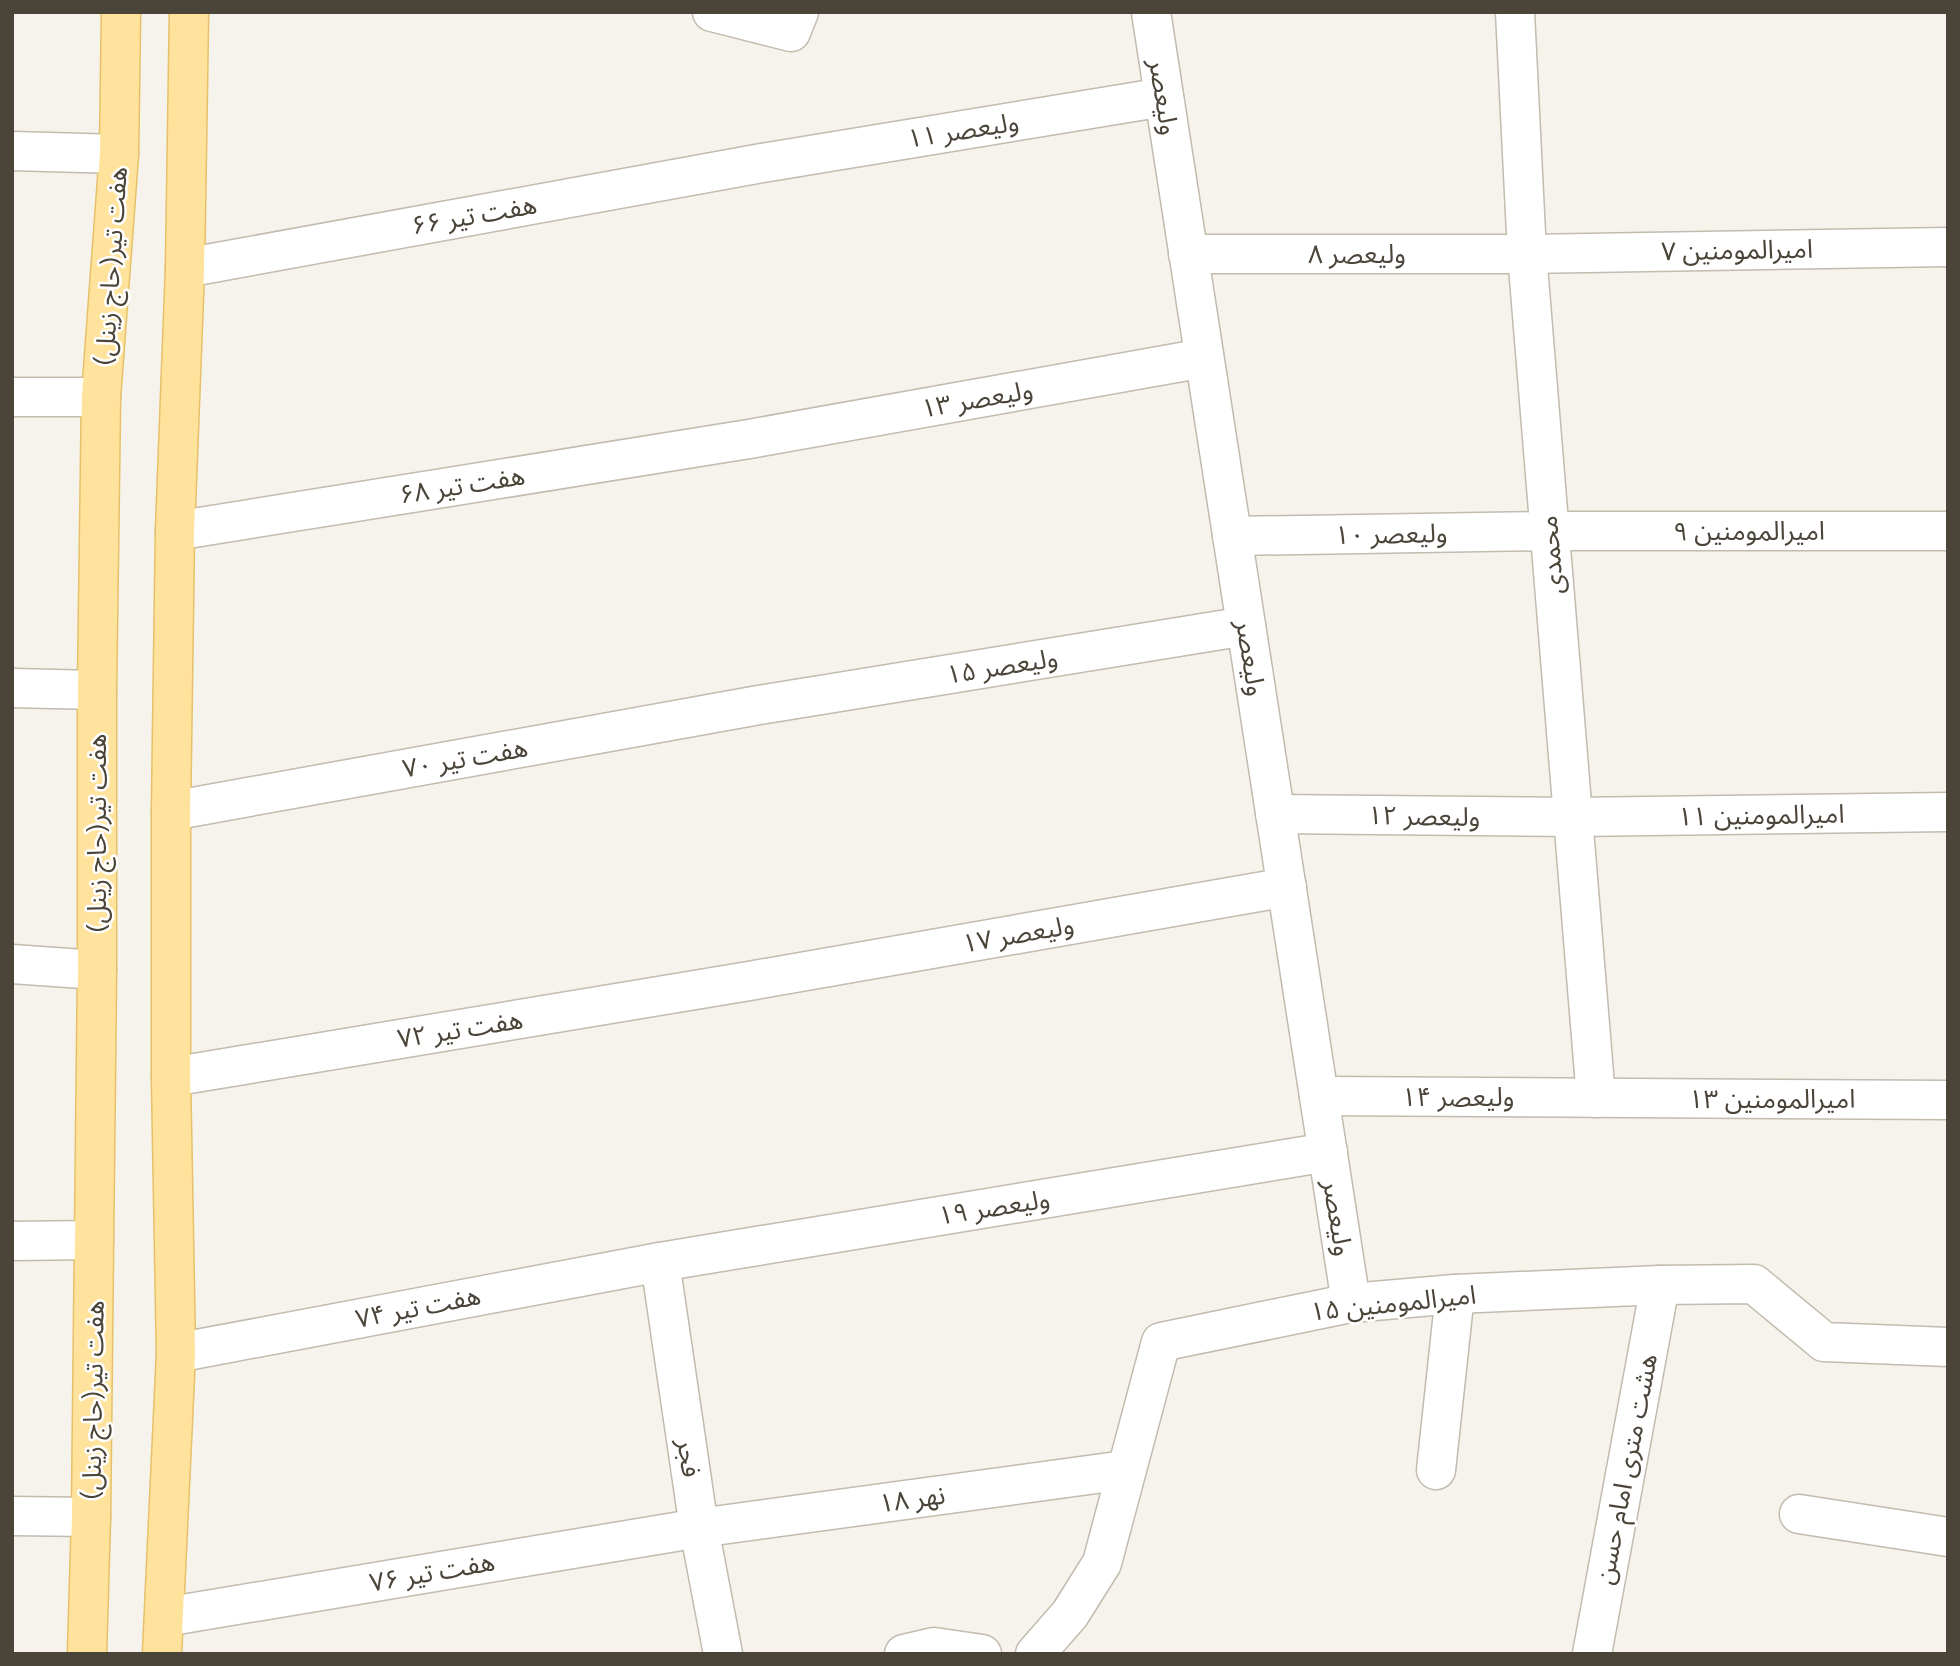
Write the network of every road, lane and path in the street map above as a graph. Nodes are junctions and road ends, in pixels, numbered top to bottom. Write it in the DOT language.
graph roads {
  1 [pos="121,12"];
  2 [pos="189,12"];
  3 [pos="712,12"];
  4 [pos="799,12"];
  5 [pos="1151,12"];
  6 [pos="1515,12"];
  7 [pos="1164,97"];
  8 [pos="12,151"];
  9 [pos="119,154"];
  10 [pos="762,163"];
  11 [pos="1948,247"];
  12 [pos="1188,254"];
  13 [pos="1527,254"];
  14 [pos="185,268"];
  15 [pos="1204,358"];
  16 [pos="12,397"];
  17 [pos="102,397"];
  18 [pos="749,439"];
  19 [pos="175,531"];
  20 [pos="1549,531"];
  21 [pos="1948,531"];
  22 [pos="1232,536"];
  23 [pos="1246,626"];
  24 [pos="12,688"];
  25 [pos="97,690"];
  26 [pos="759,705"];
  27 [pos="171,811"];
  28 [pos="1948,812"];
  29 [pos="1275,814"];
  30 [pos="1573,817"];
  31 [pos="1287,887"];
  32 [pos="12,964"];
  33 [pos="97,970"];
  34 [pos="748,981"];
  35 [pos="171,1077"];
  36 [pos="1319,1096"];
  37 [pos="1596,1098"];
  38 [pos="1948,1100"];
  39 [pos="1328,1152"];
  40 [pos="94,1240"];
  41 [pos="12,1241"];
  42 [pos="660,1262"];
  43 [pos="1660,1285"];
  44 [pos="1455,1294"];
  45 [pos="1351,1303"];
  46 [pos="1948,1347"];
  47 [pos="176,1353"];
  48 [pos="1125,1470"];
  49 [pos="1436,1470"];
  50 [pos="1799,1514"];
  51 [pos="12,1516"];
  52 [pos="92,1517"];
  53 [pos="699,1528"];
  54 [pos="1948,1537"];
  55 [pos="164,1636"];
  56 [pos="87,1654"];
  57 [pos="723,1654"];
  58 [pos="904,1654"];
  59 [pos="982,1654"];
  60 [pos="1034,1654"];
  61 [pos="1592,1654"];
  1 -- 9 [label="main road, هفت تیر(حاج زینل)"];
  2 -- 14 [label="main road"];
  3 -- 4 [label="street"];
  5 -- 7 [label="street, ولیعصر"];
  6 -- 13 [label="street, محمدی"];
  7 -- 10 [label="street, ولیعصر ۱۱"];
  7 -- 12 [label="street, ولیعصر"];
  8 -- 9 [label="street"];
  9 -- 17 [label="main road, هفت تیر(حاج زینل)"];
  10 -- 14 [label="street, هفت تیر ۶۶"];
  11 -- 13 [label="street, امیرالمومنین ۷"];
  12 -- 13 [label="street, ولیعصر ۸"];
  12 -- 15 [label="street, ولیعصر"];
  13 -- 20 [label="street, محمدی"];
  14 -- 19 [label="main road"];
  15 -- 18 [label="street, ولیعصر ۱۳"];
  15 -- 22 [label="street, ولیعصر"];
  16 -- 17 [label="street"];
  17 -- 25 [label="main road, هفت تیر(حاج زینل)"];
  18 -- 19 [label="street, هفت تیر ۶۸"];
  19 -- 27 [label="main road"];
  20 -- 21 [label="street, امیرالمومنین ۹"];
  20 -- 22 [label="street, ولیعصر ۱۰"];
  20 -- 30 [label="street, محمدی"];
  22 -- 23 [label="street, ولیعصر"];
  23 -- 26 [label="street, ولیعصر ۱۵"];
  23 -- 29 [label="street, ولیعصر"];
  24 -- 25 [label="street"];
  25 -- 33 [label="main road, هفت تیر(حاج زینل)"];
  26 -- 27 [label="street, هفت تیر ۷۰"];
  27 -- 35 [label="main road"];
  28 -- 30 [label="street, امیرالمومنین ۱۱"];
  29 -- 30 [label="street, ولیعصر ۱۲"];
  29 -- 31 [label="street, ولیعصر"];
  30 -- 37 [label="street, محمدی"];
  31 -- 34 [label="street, ولیعصر ۱۷"];
  31 -- 36 [label="street, ولیعصر"];
  32 -- 33 [label="street"];
  33 -- 40 [label="main road, هفت تیر(حاج زینل)"];
  34 -- 35 [label="street, هفت تیر ۷۲"];
  35 -- 47 [label="main road"];
  36 -- 37 [label="street, ولیعصر ۱۴"];
  36 -- 39 [label="street, ولیعصر"];
  37 -- 38 [label="street, امیرالمومنین ۱۳"];
  39 -- 42 [label="street, ولیعصر ۱۹"];
  39 -- 45 [label="street, ولیعصر"];
  40 -- 41 [label="street"];
  40 -- 52 [label="main road, هفت تیر(حاج زینل)"];
  42 -- 47 [label="street, هفت تیر ۷۴"];
  42 -- 53 [label="street, فجر"];
  43 -- 44 [label="street, امیرالمومنین ۱۵"];
  43 -- 46 [label="street, امیرالمومنین ۱۵"];
  43 -- 61 [label="street, هشت متری امام حسن"];
  44 -- 45 [label="street, امیرالمومنین ۱۵"];
  44 -- 49 [label="street"];
  45 -- 48 [label="street, امیرالمومنین ۱۵"];
  47 -- 55 [label="main road"];
  48 -- 53 [label="street, نهر ۱۸"];
  48 -- 60 [label="street, امیرالمومنین ۱۵"];
  50 -- 54 [label="street"];
  51 -- 52 [label="street"];
  52 -- 56 [label="main road, هفت تیر(حاج زینل)"];
  53 -- 55 [label="street, هفت تیر ۷۶"];
  53 -- 57 [label="street, فجر"];
  58 -- 59 [label="street"];
}
